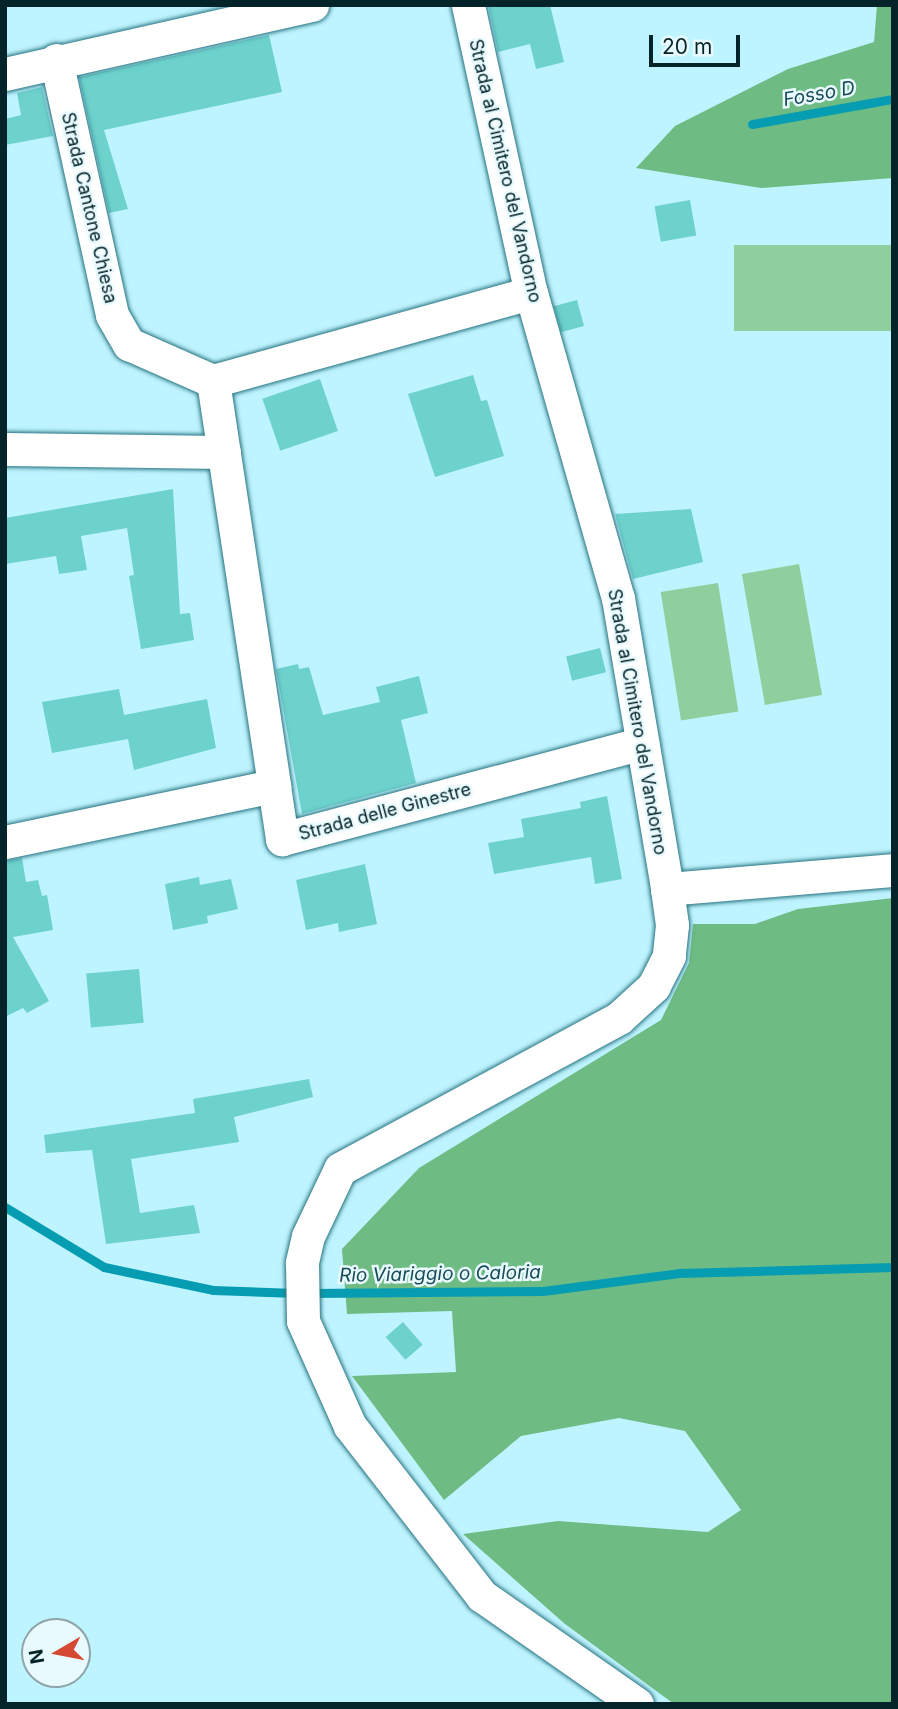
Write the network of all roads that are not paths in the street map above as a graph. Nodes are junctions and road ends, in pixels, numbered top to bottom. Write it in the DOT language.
graph roads {
  1 [pos="312,5"];
  2 [pos="468,5"];
  3 [pos="56,61"];
  4 [pos="5,74"];
  5 [pos="531,293"];
  6 [pos="214,381"];
  7 [pos="5,449"];
  8 [pos="224,452"];
  9 [pos="642,743"];
  10 [pos="274,786"];
  11 [pos="5,842"];
  12 [pos="893,870"];
  13 [pos="667,889"];
  14 [pos="637,1704"];
  1 -- 3 [label="street"];
  2 -- 5 [label="street, Strada al Cimitero del Vandorno"];
  3 -- 4 [label="street"];
  3 -- 6 [label="street, Strada Cantone Chiesa"];
  5 -- 6 [label="street"];
  5 -- 9 [label="street, Strada al Cimitero del Vandorno"];
  6 -- 8 [label="street"];
  7 -- 8 [label="street"];
  8 -- 10 [label="street"];
  9 -- 10 [label="street, Strada delle Ginestre"];
  9 -- 13 [label="street, Strada al Cimitero del Vandorno"];
  10 -- 11 [label="street"];
  12 -- 13 [label="street"];
  13 -- 14 [label="street, Strada al Cimitero del Vandorno"];
}
